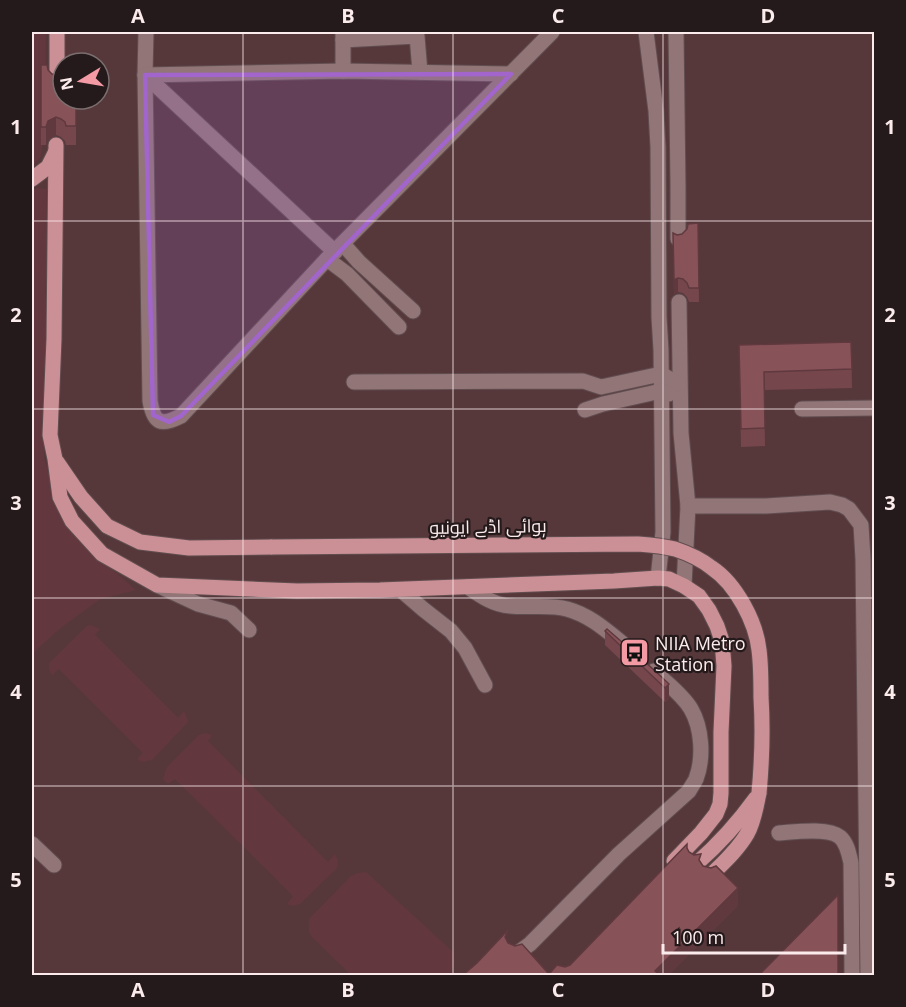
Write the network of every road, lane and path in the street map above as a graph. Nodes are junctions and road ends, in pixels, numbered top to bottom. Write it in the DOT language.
graph roads {
  1 [pos="57,32"];
  2 [pos="146,32"];
  3 [pos="552,32"];
  4 [pos="646,32"];
  5 [pos="676,32"];
  6 [pos="343,36"];
  7 [pos="57,51"];
  8 [pos="343,70"];
  9 [pos="420,72"];
  10 [pos="511,74"];
  11 [pos="145,75"];
  12 [pos="32,179"];
  13 [pos="678,239"];
  14 [pos="335,252"];
  15 [pos="413,311"];
  16 [pos="659,317"];
  17 [pos="399,327"];
  18 [pos="661,374"];
  19 [pos="354,382"];
  20 [pos="680,390"];
  21 [pos="661,391"];
  22 [pos="874,408"];
  23 [pos="802,409"];
  24 [pos="585,410"];
  25 [pos="55,459"];
  26 [pos="688,506"];
  27 [pos="658,578"];
  28 [pos="157,585"];
  29 [pos="684,586"];
  30 [pos="468,587"];
  31 [pos="401,590"];
  32 [pos="249,630"];
  33 [pos="485,685"];
  34 [pos="870,763"];
  35 [pos="759,794"];
  36 [pos="866,825"];
  37 [pos="779,833"];
  38 [pos="842,838"];
  39 [pos="32,844"];
  40 [pos="696,864"];
  41 [pos="54,865"];
  42 [pos="660,875"];
  43 [pos="709,877"];
  44 [pos="515,954"];
  45 [pos="852,975"];
  46 [pos="868,975"];
  1 -- 7 [label="main road"];
  2 -- 11 [label="street"];
  3 -- 10 [label="street"];
  4 -- 16 [label="street"];
  5 -- 13 [label="street"];
  6 -- 8 [label="street"];
  6 -- 9 [label="street"];
  8 -- 9 [label="street"];
  8 -- 11 [label="street"];
  9 -- 10 [label="street"];
  10 -- 14 [label="street"];
  11 -- 14 [label="street"];
  11 -- 14 [label="street"];
  12 -- 25 [label="main road, ہوائی اڈے ایونیو"];
  14 -- 15 [label="street"];
  14 -- 17 [label="street"];
  16 -- 18 [label="street"];
  16 -- 20 [label="street"];
  18 -- 19 [label="street"];
  18 -- 20 [label="street"];
  18 -- 21 [label="street"];
  20 -- 21 [label="street"];
  20 -- 26 [label="street"];
  21 -- 24 [label="street"];
  21 -- 27 [label="street"];
  22 -- 23 [label="street"];
  25 -- 28 [label="main road, ہوائی اڈے ایونیو"];
  25 -- 35 [label="main road, ہوائی اڈے ایونیو, bridge"];
  26 -- 29 [label="street"];
  26 -- 34 [label="street"];
  27 -- 29 [label="main road"];
  27 -- 30 [label="main road, ہوائی اڈے ایونیو"];
  28 -- 31 [label="main road, ہوائی اڈے ایونیو"];
  28 -- 32 [label="street"];
  29 -- 42 [label="main road"];
  30 -- 31 [label="main road, ہوائی اڈے ایونیو"];
  30 -- 44 [label="street"];
  31 -- 33 [label="street"];
  34 -- 36 [label="street"];
  35 -- 40 [label="main road"];
  35 -- 43 [label="main road, ہوائی اڈے ایونیو"];
  36 -- 38 [label="street"];
  36 -- 46 [label="street"];
  37 -- 38 [label="street"];
  38 -- 45 [label="street"];
  39 -- 41 [label="street"];
}
